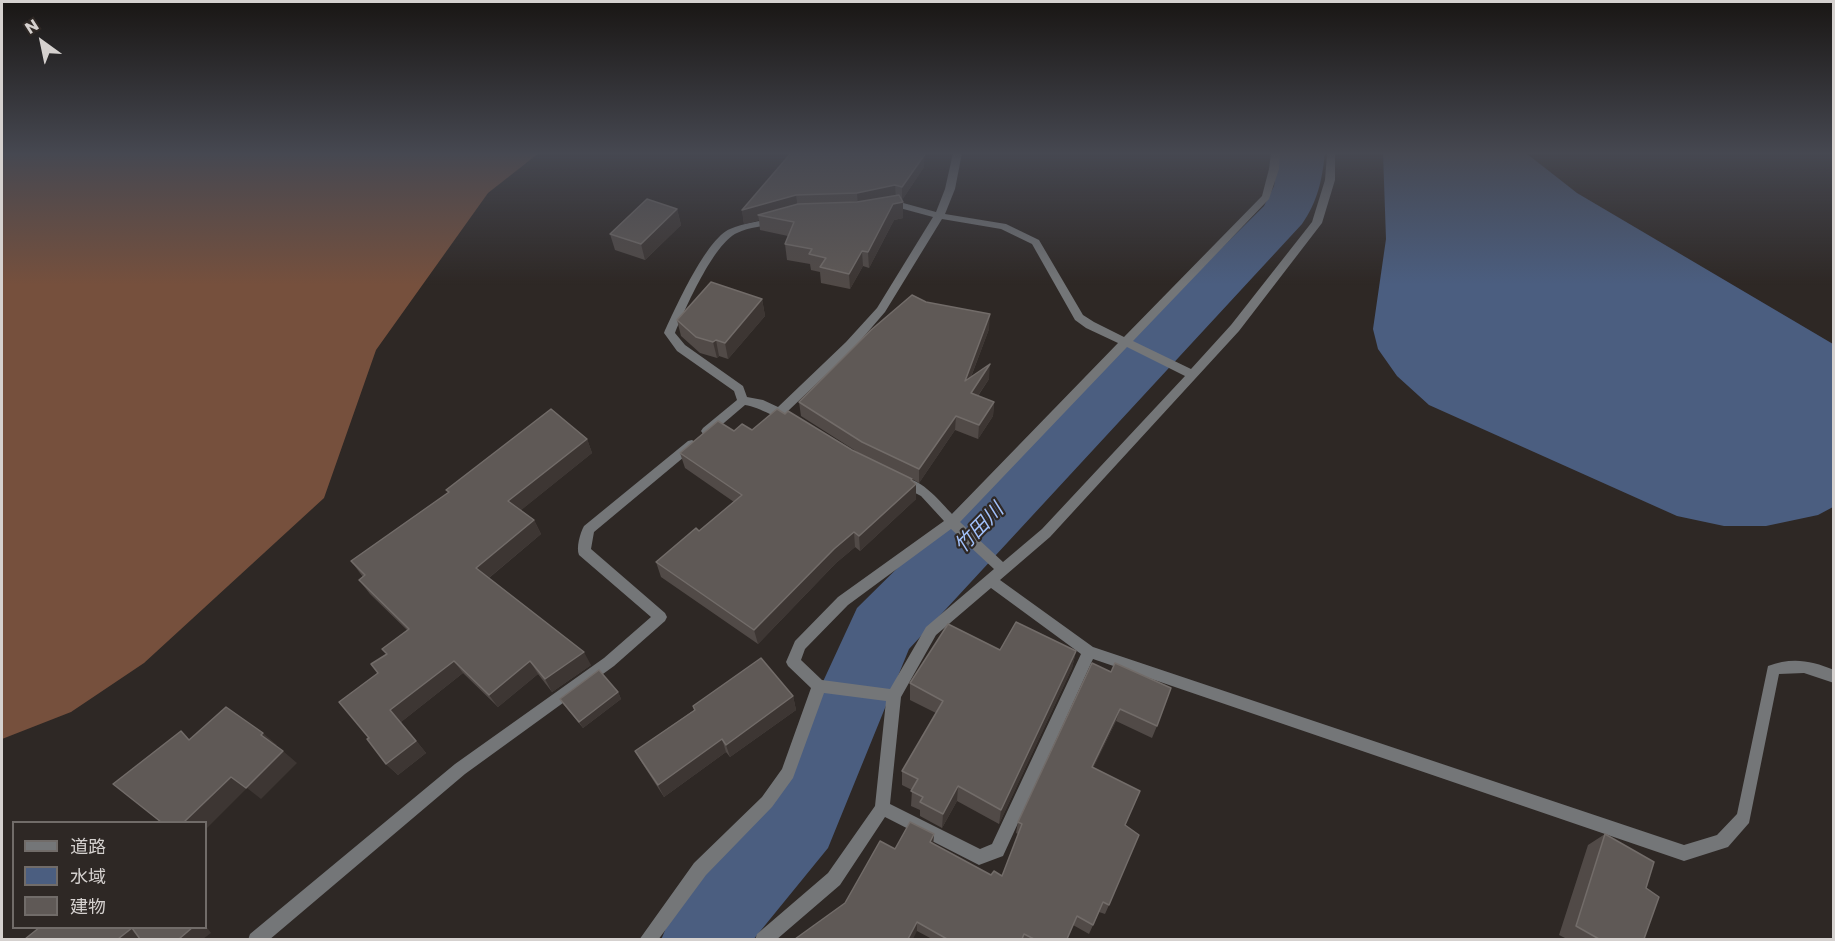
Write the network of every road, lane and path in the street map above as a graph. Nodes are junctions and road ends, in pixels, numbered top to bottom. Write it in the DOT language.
graph roads {
  1 [pos="947,197"];
  2 [pos="1266,197"];
  3 [pos="1325,197"];
  4 [pos="880,207"];
  5 [pos="939,216"];
  6 [pos="789,217"];
  7 [pos="1132,344"];
  8 [pos="1193,375"];
  9 [pos="743,401"];
  10 [pos="780,412"];
  11 [pos="800,424"];
  12 [pos="887,474"];
  13 [pos="955,525"];
  14 [pos="1004,570"];
  15 [pos="991,581"];
  16 [pos="1089,652"];
  17 [pos="1833,677"];
  18 [pos="823,687"];
  19 [pos="889,694"];
  20 [pos="882,808"];
  21 [pos="256,939"];
  22 [pos="647,939"];
  23 [pos="763,939"];
  1 -- 5 [label="street"];
  2 -- 7 [label="street"];
  3 -- 8 [label="street"];
  4 -- 5 [label="street"];
  5 -- 7 [label="street"];
  5 -- 10 [label="street"];
  6 -- 9 [label="street"];
  7 -- 8 [label="street"];
  7 -- 13 [label="street"];
  8 -- 14 [label="street"];
  9 -- 10 [label="street"];
  9 -- 21 [label="street"];
  10 -- 11 [label="street"];
  12 -- 13 [label="street"];
  13 -- 14 [label="street"];
  13 -- 18 [label="street"];
  14 -- 15 [label="street"];
  15 -- 16 [label="street"];
  15 -- 19 [label="street"];
  16 -- 17 [label="street"];
  16 -- 20 [label="street"];
  18 -- 19 [label="street"];
  18 -- 22 [label="street"];
  19 -- 20 [label="street"];
  20 -- 23 [label="street"];
}
